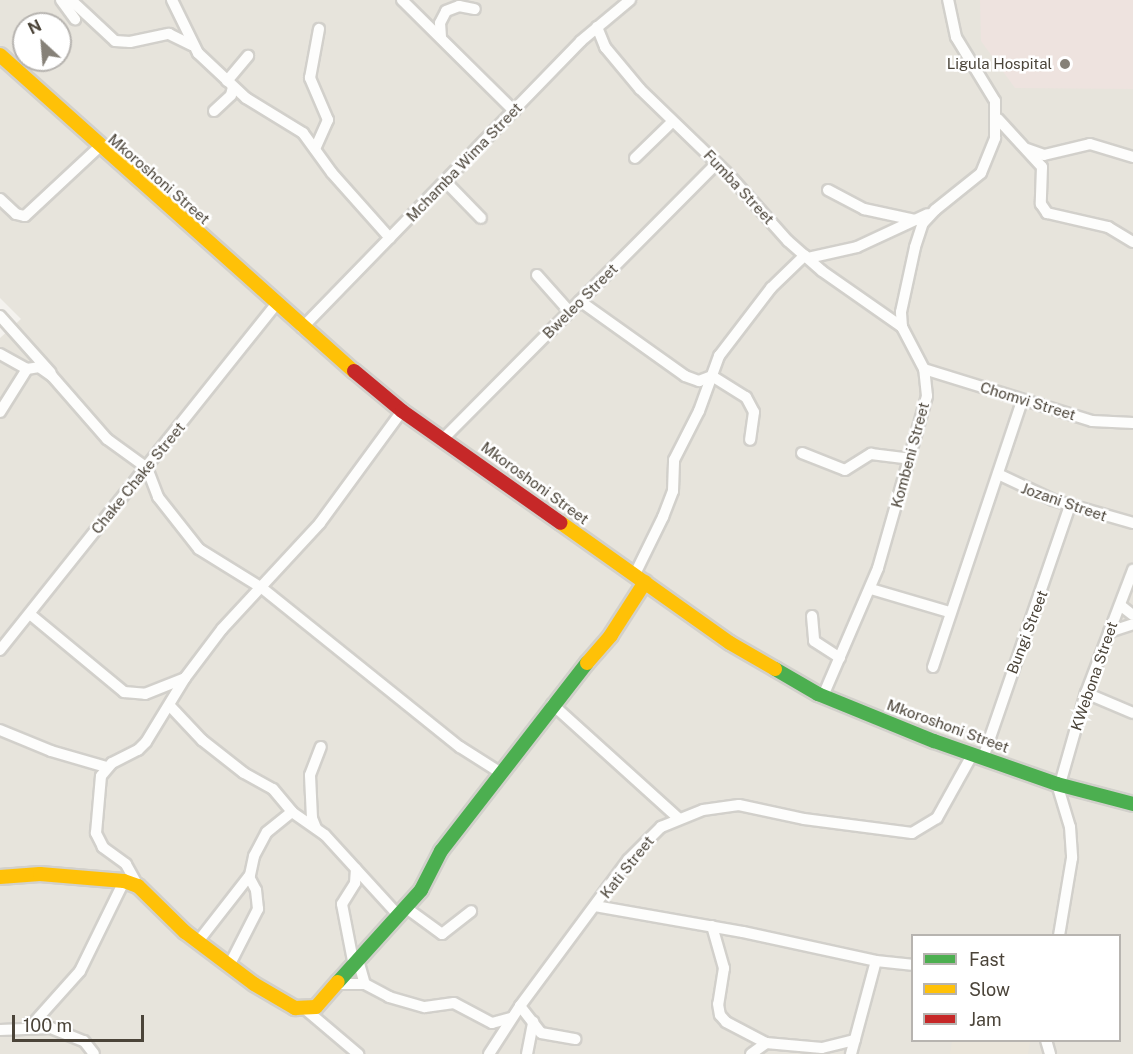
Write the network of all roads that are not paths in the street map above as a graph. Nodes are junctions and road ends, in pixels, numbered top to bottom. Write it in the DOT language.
graph roads {
  1 [pos="61,0"];
  2 [pos="71,0"];
  3 [pos="172,0"];
  4 [pos="402,0"];
  5 [pos="630,0"];
  6 [pos="948,0"];
  7 [pos="475,9"];
  8 [pos="176,15"];
  9 [pos="75,19"];
  10 [pos="597,27"];
  11 [pos="319,29"];
  12 [pos="163,34"];
  13 [pos="441,37"];
  14 [pos="193,45"];
  15 [pos="0,55"];
  16 [pos="248,56"];
  17 [pos="233,89"];
  18 [pos="214,111"];
  19 [pos="514,111"];
  20 [pos="998,119"];
  21 [pos="672,122"];
  22 [pos="1020,147"];
  23 [pos="98,148"];
  24 [pos="315,149"];
  25 [pos="635,158"];
  26 [pos="1133,158"];
  27 [pos="717,163"];
  28 [pos="446,182"];
  29 [pos="828,190"];
  30 [pos="0,199"];
  31 [pos="933,212"];
  32 [pos="482,218"];
  33 [pos="915,220"];
  34 [pos="390,238"];
  35 [pos="1133,242"];
  36 [pos="807,256"];
  37 [pos="537,275"];
  38 [pos="580,301"];
  39 [pos="276,304"];
  40 [pos="569,311"];
  41 [pos="0,316"];
  42 [pos="902,327"];
  43 [pos="302,328"];
  44 [pos="0,354"];
  45 [pos="27,369"];
  46 [pos="924,369"];
  47 [pos="52,376"];
  48 [pos="712,376"];
  49 [pos="1022,401"];
  50 [pos="402,411"];
  51 [pos="0,412"];
  52 [pos="1133,423"];
  53 [pos="444,438"];
  54 [pos="750,440"];
  55 [pos="802,453"];
  56 [pos="910,459"];
  57 [pos="147,468"];
  58 [pos="998,474"];
  59 [pos="1070,506"];
  60 [pos="1133,523"];
  61 [pos="1133,570"];
  62 [pos="640,578"];
  63 [pos="262,588"];
  64 [pos="871,589"];
  65 [pos="1120,605"];
  66 [pos="949,612"];
  67 [pos="31,615"];
  68 [pos="1133,615"];
  69 [pos="812,616"];
  70 [pos="1133,624"];
  71 [pos="1109,632"];
  72 [pos="0,650"];
  73 [pos="840,658"];
  74 [pos="933,667"];
  75 [pos="185,678"];
  76 [pos="1086,693"];
  77 [pos="823,696"];
  78 [pos="552,704"];
  79 [pos="170,706"];
  80 [pos="1133,713"];
  81 [pos="0,730"];
  82 [pos="321,747"];
  83 [pos="978,756"];
  84 [pos="106,767"];
  85 [pos="501,773"];
  86 [pos="1059,784"];
  87 [pos="1133,804"];
  88 [pos="292,812"];
  89 [pos="678,818"];
  90 [pos="316,829"];
  91 [pos="356,870"];
  92 [pos="0,877"];
  93 [pos="249,877"];
  94 [pos="124,881"];
  95 [pos="138,886"];
  96 [pos="596,906"];
  97 [pos="401,911"];
  98 [pos="471,911"];
  99 [pos="712,926"];
  100 [pos="1059,934"];
  101 [pos="200,939"];
  102 [pos="876,962"];
  103 [pos="356,963"];
  104 [pos="230,964"];
  105 [pos="911,965"];
  106 [pos="339,984"];
  107 [pos="365,984"];
  108 [pos="520,1006"];
  109 [pos="304,1009"];
  110 [pos="513,1017"];
  111 [pos="532,1022"];
  112 [pos="30,1027"];
  113 [pos="0,1030"];
  114 [pos="575,1039"];
  115 [pos="855,1040"];
  116 [pos="766,1043"];
  117 [pos="94,1054"];
  118 [pos="358,1054"];
  119 [pos="489,1054"];
  120 [pos="527,1054"];
  121 [pos="752,1054"];
  122 [pos="851,1054"];
  1 -- 9 [label="street"];
  2 -- 12 [label="street"];
  3 -- 8 [label="street"];
  4 -- 13 [label="street"];
  5 -- 10 [label="street, Mchamba Wima Street"];
  6 -- 20 [label="street"];
  7 -- 13 [label="street"];
  8 -- 12 [label="street"];
  8 -- 14 [label="street"];
  10 -- 19 [label="street, Mchamba Wima Street"];
  10 -- 21 [label="street, Fumba Street"];
  11 -- 24 [label="street"];
  12 -- 14 [label="street"];
  13 -- 19 [label="street"];
  14 -- 17 [label="street"];
  15 -- 23 [label="street, Mkoroshoni Street"];
  16 -- 17 [label="street"];
  17 -- 18 [label="street"];
  17 -- 24 [label="street"];
  19 -- 28 [label="street, Mchamba Wima Street"];
  20 -- 22 [label="street"];
  20 -- 31 [label="street"];
  21 -- 25 [label="street"];
  21 -- 27 [label="street, Fumba Street"];
  22 -- 26 [label="street"];
  22 -- 35 [label="street"];
  23 -- 30 [label="street"];
  23 -- 39 [label="street, Mkoroshoni Street"];
  24 -- 34 [label="street"];
  27 -- 36 [label="street, Fumba Street"];
  27 -- 38 [label="street, Bweleo Street"];
  28 -- 32 [label="street"];
  28 -- 34 [label="street, Mchamba Wima Street"];
  29 -- 33 [label="street"];
  31 -- 33 [label="street"];
  31 -- 42 [label="street"];
  33 -- 36 [label="street"];
  34 -- 43 [label="street, Mchamba Wima Street"];
  36 -- 42 [label="street, Fumba Street"];
  36 -- 48 [label="street"];
  37 -- 40 [label="street"];
  38 -- 40 [label="street, Bweleo Street"];
  38 -- 48 [label="street"];
  39 -- 43 [label="street, Mkoroshoni Street"];
  39 -- 57 [label="street, Chake Chake Street"];
  40 -- 53 [label="street, Bweleo Street"];
  41 -- 47 [label="street"];
  42 -- 46 [label="street, Kombeni Street"];
  43 -- 50 [label="street, Mkoroshoni Street"];
  44 -- 45 [label="street"];
  45 -- 47 [label="street"];
  45 -- 51 [label="street"];
  46 -- 49 [label="street, Chomvi Street"];
  46 -- 56 [label="street, Kombeni Street"];
  47 -- 57 [label="street"];
  48 -- 54 [label="street"];
  48 -- 62 [label="street"];
  49 -- 52 [label="street, Chomvi Street"];
  49 -- 58 [label="street"];
  50 -- 53 [label="street, Mkoroshoni Street"];
  50 -- 63 [label="street"];
  53 -- 62 [label="street, Mkoroshoni Street"];
  55 -- 56 [label="street"];
  56 -- 64 [label="street, Kombeni Street"];
  57 -- 63 [label="street"];
  57 -- 67 [label="street, Chake Chake Street"];
  58 -- 59 [label="street, Jozani Street"];
  58 -- 66 [label="street"];
  59 -- 60 [label="street, Jozani Street"];
  59 -- 83 [label="street, Bungi Street"];
  61 -- 65 [label="street, KWebona Street"];
  62 -- 77 [label="street, Mkoroshoni Street"];
  62 -- 78 [label="street"];
  63 -- 75 [label="street"];
  63 -- 85 [label="street"];
  64 -- 66 [label="street"];
  64 -- 73 [label="street, Kombeni Street"];
  65 -- 68 [label="street"];
  65 -- 71 [label="street, KWebona Street"];
  66 -- 74 [label="street"];
  67 -- 72 [label="street, Chake Chake Street"];
  67 -- 75 [label="street"];
  69 -- 73 [label="street"];
  70 -- 71 [label="street"];
  71 -- 76 [label="street, KWebona Street"];
  73 -- 77 [label="street, Kombeni Street"];
  75 -- 79 [label="street"];
  76 -- 80 [label="street"];
  76 -- 86 [label="street, KWebona Street"];
  77 -- 83 [label="street, Mkoroshoni Street"];
  78 -- 85 [label="street"];
  78 -- 89 [label="street"];
  79 -- 84 [label="street"];
  79 -- 88 [label="street"];
  81 -- 84 [label="street"];
  82 -- 90 [label="street"];
  83 -- 86 [label="street, Mkoroshoni Street"];
  83 -- 89 [label="street, Kati Street"];
  84 -- 95 [label="street"];
  85 -- 97 [label="street"];
  86 -- 87 [label="street, Mkoroshoni Street"];
  86 -- 100 [label="street"];
  88 -- 90 [label="street"];
  88 -- 93 [label="street"];
  89 -- 96 [label="street, Kati Street"];
  90 -- 91 [label="street"];
  91 -- 97 [label="street"];
  91 -- 103 [label="street"];
  92 -- 94 [label="street"];
  93 -- 101 [label="street"];
  93 -- 104 [label="street"];
  94 -- 95 [label="street"];
  94 -- 112 [label="street"];
  95 -- 101 [label="street"];
  96 -- 99 [label="street"];
  96 -- 108 [label="street, Kati Street"];
  97 -- 98 [label="street"];
  97 -- 103 [label="street"];
  99 -- 102 [label="street"];
  99 -- 116 [label="street"];
  101 -- 104 [label="street"];
  102 -- 105 [label="street"];
  102 -- 115 [label="street"];
  103 -- 106 [label="street"];
  103 -- 107 [label="street"];
  104 -- 109 [label="street"];
  106 -- 107 [label="street"];
  106 -- 109 [label="street"];
  107 -- 110 [label="street"];
  108 -- 110 [label="street, Kati Street"];
  108 -- 111 [label="street"];
  109 -- 118 [label="street"];
  110 -- 119 [label="street, Kati Street"];
  111 -- 114 [label="street"];
  111 -- 120 [label="street"];
  112 -- 113 [label="street"];
  112 -- 117 [label="street"];
  115 -- 116 [label="street"];
  115 -- 122 [label="street"];
  116 -- 121 [label="street"];
}
